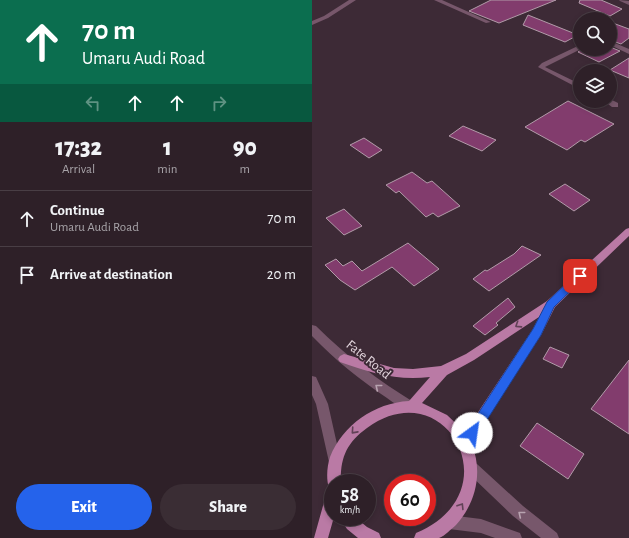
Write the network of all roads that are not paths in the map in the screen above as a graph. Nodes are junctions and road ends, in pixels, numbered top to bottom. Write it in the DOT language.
graph roads {
  1 [pos="353,0"];
  2 [pos="437,0"];
  3 [pos="622,0"];
  4 [pos="629,3"];
  5 [pos="488,22"];
  6 [pos="312,23"];
  7 [pos="617,47"];
  8 [pos="573,50"];
  9 [pos="628,51"];
  10 [pos="573,83"];
  11 [pos="629,231"];
  12 [pos="551,304"];
  13 [pos="312,329"];
  14 [pos="344,359"];
  15 [pos="443,372"];
  16 [pos="312,381"];
  17 [pos="412,407"];
  18 [pos="466,443"];
  19 [pos="335,462"];
  20 [pos="472,468"];
  21 [pos="334,474"];
  22 [pos="449,522"];
  23 [pos="324,526"];
  24 [pos="353,526"];
  25 [pos="426,537"];
  26 [pos="321,538"];
  27 [pos="374,538"];
  28 [pos="515,538"];
  29 [pos="552,538"];
  1 -- 6 [label="street"];
  2 -- 5 [label="street"];
  3 -- 4 [label="street"];
  7 -- 9 [label="street"];
  8 -- 10 [label="street"];
  11 -- 12 [label="main road"];
  12 -- 15 [label="main road, one-way"];
  12 -- 18 [label="main road"];
  13 -- 14 [label="street, Fate Road"];
  14 -- 15 [label="main road"];
  17 -- 14 [label="street, Fate Road, one-way"];
  15 -- 17 [label="main road"];
  16 -- 19 [label="street"];
  17 -- 18 [label="main road"];
  17 -- 19 [label="main road, one-way"];
  18 -- 20 [label="main road"];
  19 -- 21 [label="main road"];
  22 -- 20 [label="main road, one-way"];
  29 -- 20 [label="street, one-way"];
  22 -- 25 [label="main road"];
  22 -- 28 [label="street"];
  23 -- 26 [label="main road"];
  24 -- 27 [label="main road"];
}
